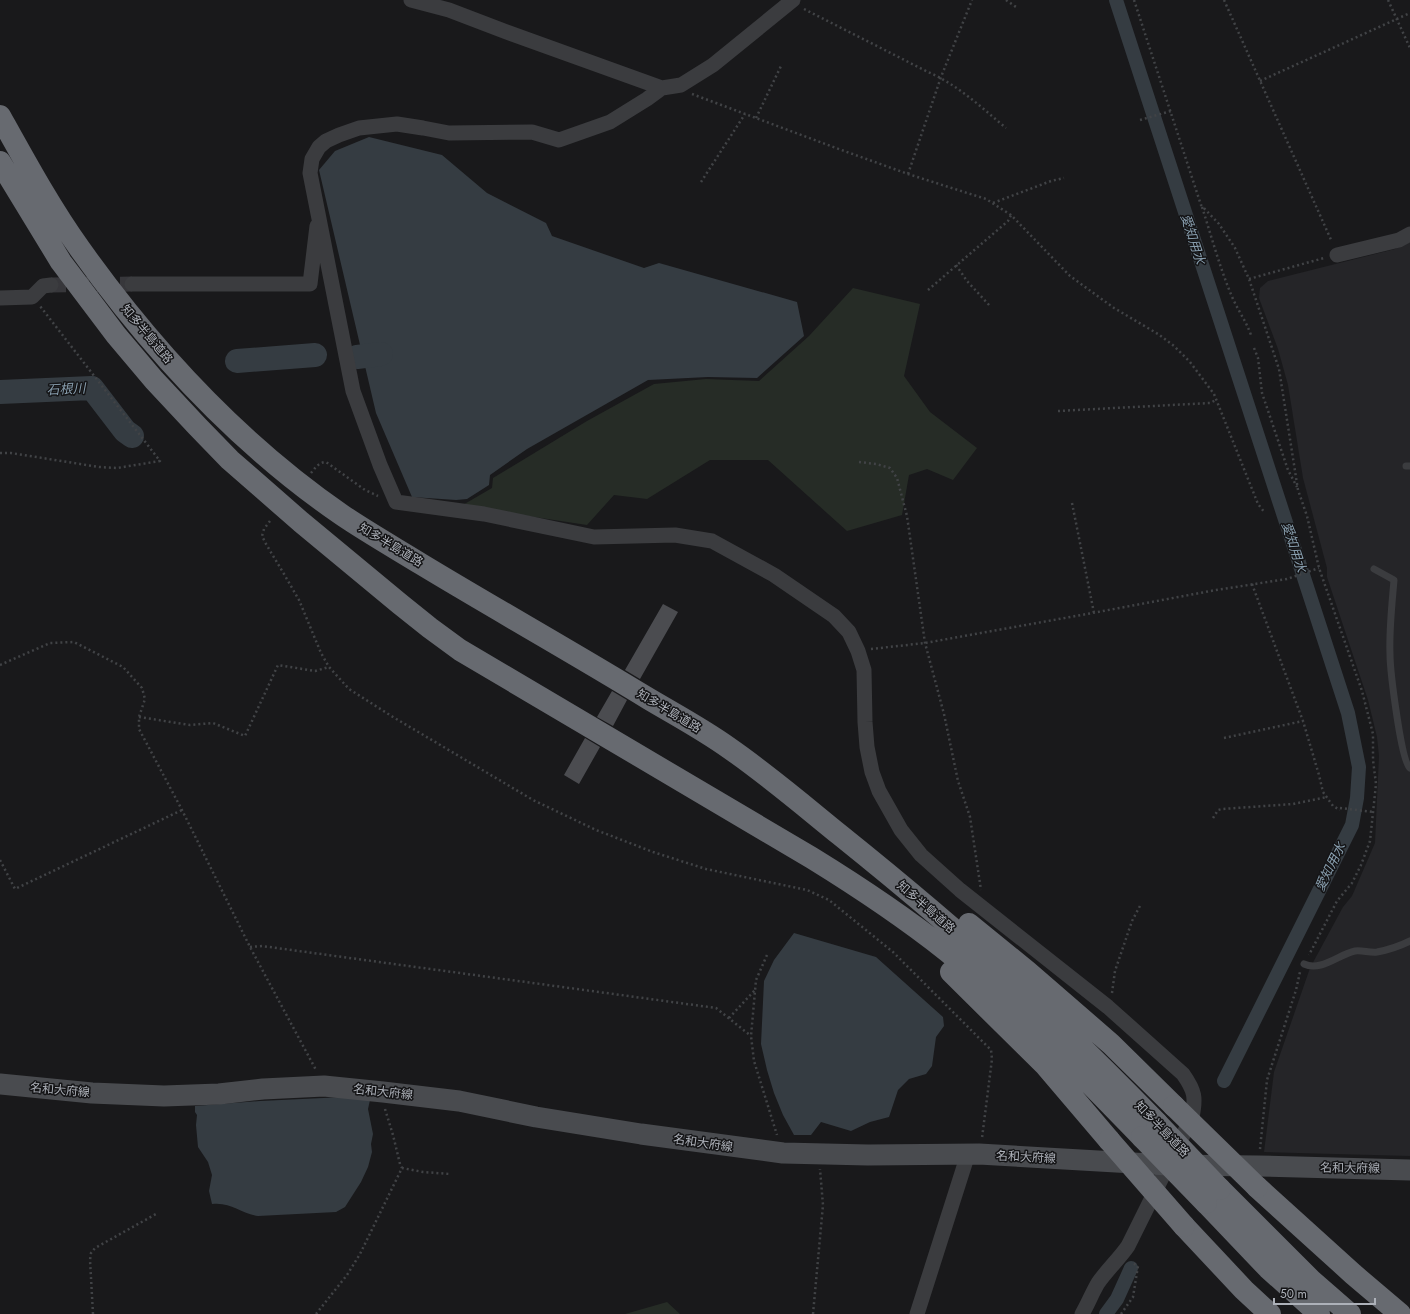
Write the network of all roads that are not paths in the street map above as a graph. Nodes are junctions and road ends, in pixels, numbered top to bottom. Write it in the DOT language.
graph roads {
  1 [pos="410,0"];
  2 [pos="793,0"];
  3 [pos="662,88"];
  4 [pos="0,116"];
  5 [pos="0,162"];
  6 [pos="320,220"];
  7 [pos="1410,234"];
  8 [pos="1337,255"];
  9 [pos="132,284"];
  10 [pos="51,285"];
  11 [pos="0,298"];
  12 [pos="1374,569"];
  13 [pos="1410,768"];
  14 [pos="875,863"];
  15 [pos="877,900"];
  16 [pos="1410,942"];
  17 [pos="1304,964"];
  18 [pos="0,1084"];
  19 [pos="1150,1130"];
  20 [pos="974,1154"];
  21 [pos="1168,1165"];
  22 [pos="1410,1170"];
  23 [pos="1258,1176"];
  24 [pos="1213,1196"];
  25 [pos="917,1314"];
  26 [pos="1082,1314"];
  27 [pos="1270,1314"];
  28 [pos="1319,1314"];
  29 [pos="1350,1314"];
  30 [pos="1400,1314"];
  1 -- 3 [label="street"];
  2 -- 3 [label="street"];
  3 -- 6 [label="street"];
  4 -- 14 [label="highway, 知多半島道路"];
  5 -- 15 [label="highway, 知多半島道路"];
  6 -- 9 [label="street"];
  6 -- 21 [label="street"];
  7 -- 8 [label="street"];
  10 -- 11 [label="street"];
  12 -- 13 [label="lane"];
  14 -- 19 [label="highway, 知多半島道路"];
  14 -- 23 [label="highway, bridge"];
  15 -- 19 [label="highway, 知多半島道路"];
  15 -- 27 [label="highway, bridge"];
  16 -- 17 [label="lane"];
  18 -- 20 [label="main road, 名和大府線"];
  19 -- 24 [label="highway, 知多半島道路, bridge"];
  20 -- 21 [label="main road, 名和大府線"];
  20 -- 25 [label="street"];
  21 -- 23 [label="main road, 名和大府線"];
  21 -- 26 [label="street"];
  22 -- 23 [label="main road, 名和大府線"];
  23 -- 30 [label="highway"];
  24 -- 28 [label="highway, 知多半島道路"];
  24 -- 29 [label="highway, 知多半島道路"];
}
